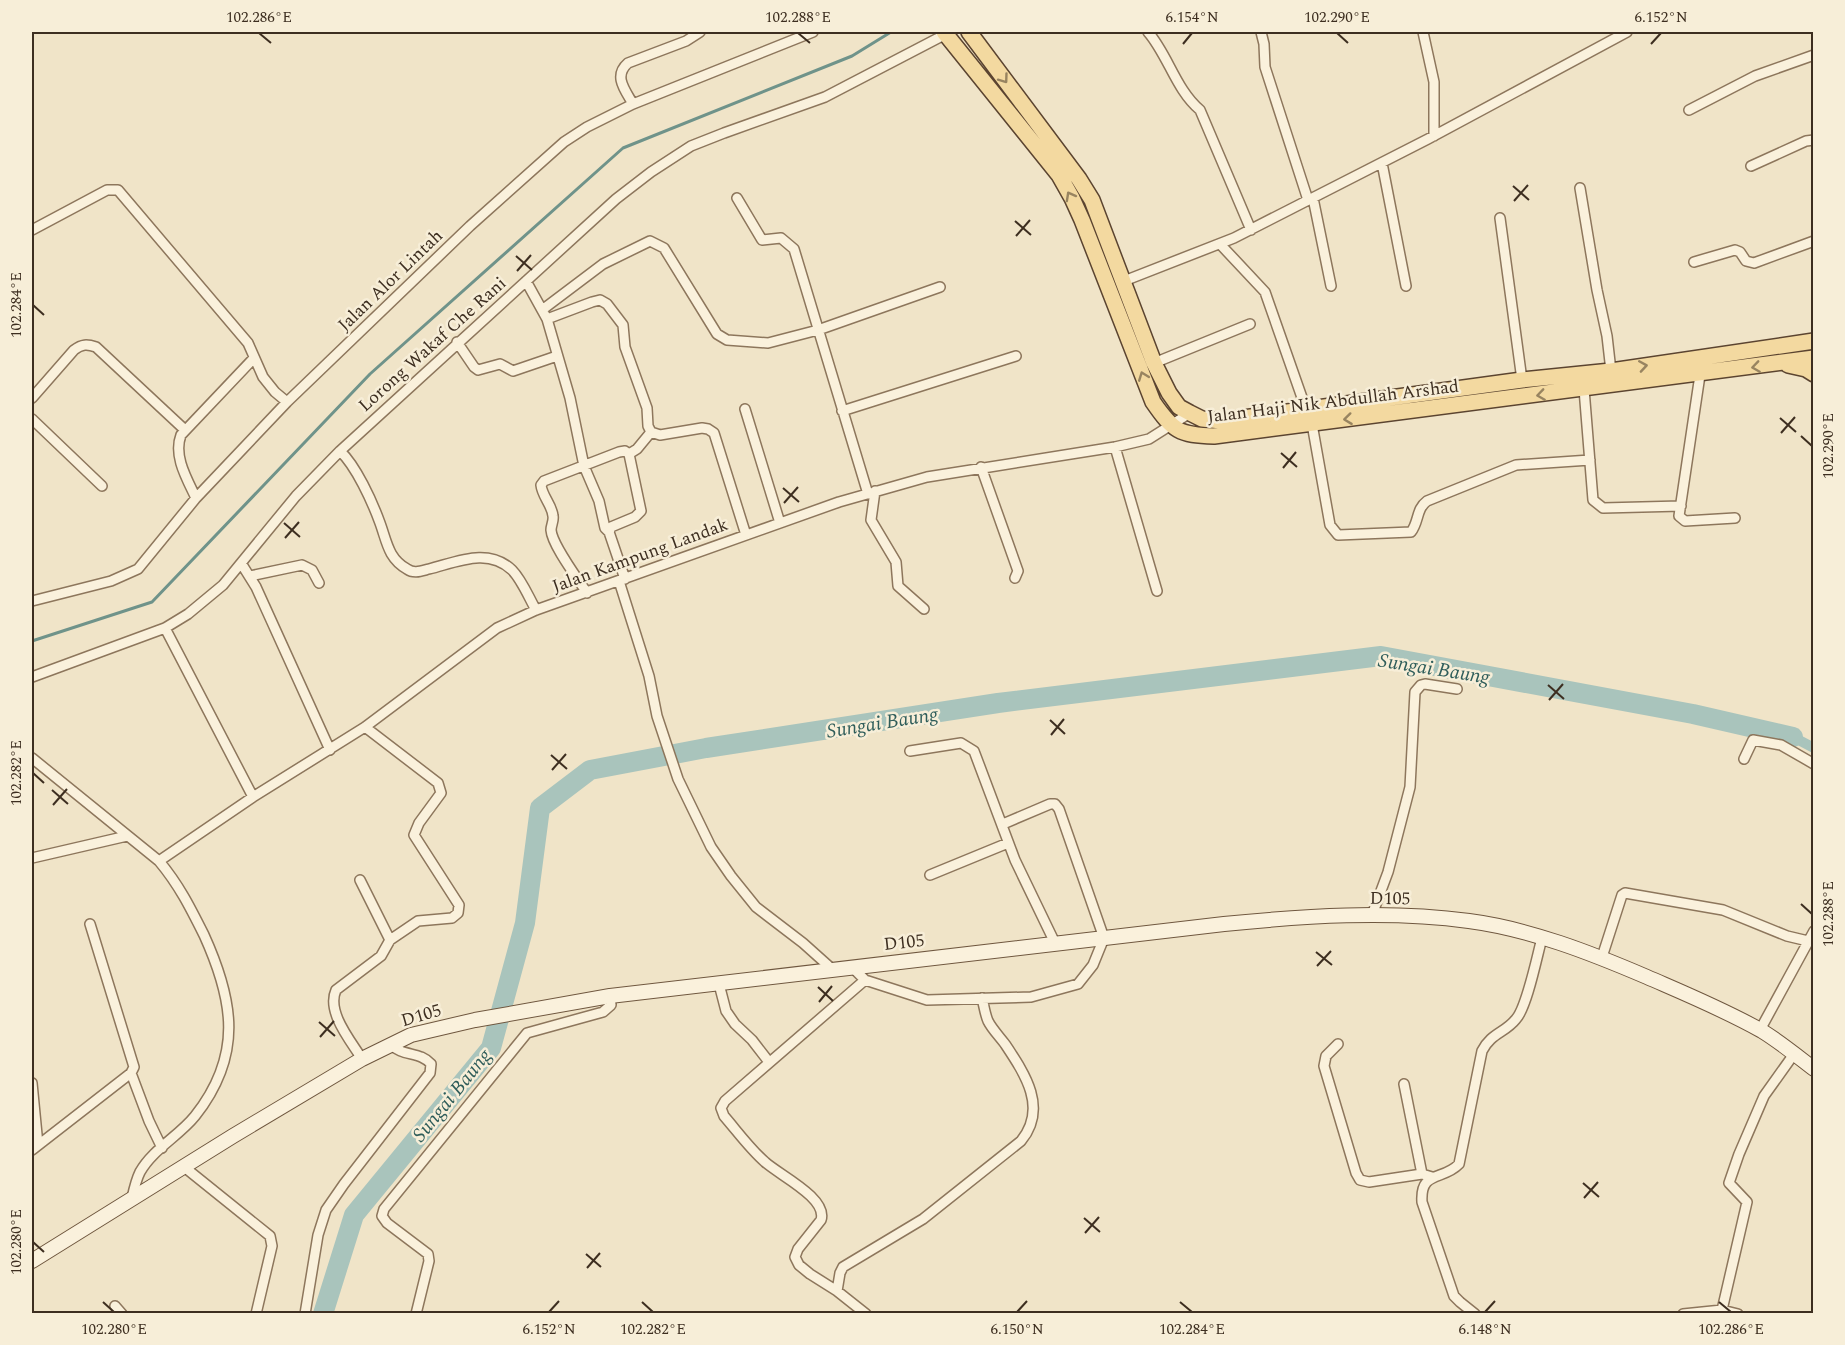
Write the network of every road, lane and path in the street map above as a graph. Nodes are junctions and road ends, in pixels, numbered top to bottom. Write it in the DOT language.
graph roads {
  1 [pos="699,32"];
  2 [pos="813,32"];
  3 [pos="969,32"];
  4 [pos="1148,32"];
  5 [pos="1261,32"];
  6 [pos="1423,32"];
  7 [pos="1627,32"];
  8 [pos="945,33"];
  9 [pos="1814,55"];
  10 [pos="633,104"];
  11 [pos="1689,110"];
  12 [pos="1434,136"];
  13 [pos="1814,140"];
  14 [pos="1382,163"];
  15 [pos="1751,166"];
  16 [pos="1581,188"];
  17 [pos="737,198"];
  18 [pos="1311,199"];
  19 [pos="1500,218"];
  20 [pos="32,230"];
  21 [pos="1251,230"];
  22 [pos="1814,241"];
  23 [pos="1220,244"];
  24 [pos="1694,261"];
  25 [pos="526,281"];
  26 [pos="1124,281"];
  27 [pos="1331,286"];
  28 [pos="1406,286"];
  29 [pos="940,287"];
  30 [pos="544,315"];
  31 [pos="1250,324"];
  32 [pos="818,330"];
  33 [pos="1814,334"];
  34 [pos="1814,341"];
  35 [pos="457,342"];
  36 [pos="1778,346"];
  37 [pos="558,356"];
  38 [pos="1016,356"];
  39 [pos="254,358"];
  40 [pos="1814,358"];
  41 [pos="1154,363"];
  42 [pos="1782,363"];
  43 [pos="1611,371"];
  44 [pos="1814,374"];
  45 [pos="1700,375"];
  46 [pos="1522,381"];
  47 [pos="1584,389"];
  48 [pos="32,398"];
  49 [pos="287,402"];
  50 [pos="745,409"];
  51 [pos="1306,409"];
  52 [pos="842,411"];
  53 [pos="1190,413"];
  54 [pos="32,419"];
  55 [pos="1312,424"];
  56 [pos="1172,426"];
  57 [pos="185,430"];
  58 [pos="651,432"];
  59 [pos="1115,447"];
  60 [pos="340,451"];
  61 [pos="629,454"];
  62 [pos="1590,460"];
  63 [pos="584,465"];
  64 [pos="981,467"];
  65 [pos="102,486"];
  66 [pos="872,492"];
  67 [pos="196,498"];
  68 [pos="1681,506"];
  69 [pos="1735,518"];
  70 [pos="780,523"];
  71 [pos="609,532"];
  72 [pos="746,535"];
  73 [pos="241,563"];
  74 [pos="250,576"];
  75 [pos="1015,578"];
  76 [pos="622,580"];
  77 [pos="319,583"];
  78 [pos="1157,591"];
  79 [pos="587,593"];
  80 [pos="32,601"];
  81 [pos="924,609"];
  82 [pos="536,610"];
  83 [pos="165,628"];
  84 [pos="32,678"];
  85 [pos="1457,689"];
  86 [pos="365,727"];
  87 [pos="330,750"];
  88 [pos="910,752"];
  89 [pos="32,758"];
  90 [pos="1744,759"];
  91 [pos="1814,764"];
  92 [pos="253,797"];
  93 [pos="1003,824"];
  94 [pos="127,836"];
  95 [pos="1008,843"];
  96 [pos="32,858"];
  97 [pos="159,861"];
  98 [pos="930,875"];
  99 [pos="360,880"];
  100 [pos="1372,915"];
  101 [pos="90,924"];
  102 [pos="1814,931"];
  103 [pos="1104,938"];
  104 [pos="1542,938"];
  105 [pos="390,940"];
  106 [pos="1808,941"];
  107 [pos="1055,943"];
  108 [pos="1602,957"];
  109 [pos="850,966"];
  110 [pos="832,969"];
  111 [pos="865,980"];
  112 [pos="718,984"];
  113 [pos="610,996"];
  114 [pos="981,998"];
  115 [pos="1760,1030"];
  116 [pos="391,1044"];
  117 [pos="1338,1044"];
  118 [pos="1794,1054"];
  119 [pos="362,1059"];
  120 [pos="769,1062"];
  121 [pos="1814,1069"];
  122 [pos="131,1073"];
  123 [pos="32,1083"];
  124 [pos="1404,1084"];
  125 [pos="35,1148"];
  126 [pos="162,1148"];
  127 [pos="183,1166"];
  128 [pos="1427,1175"];
  129 [pos="132,1198"];
  130 [pos="32,1262"];
  131 [pos="837,1291"];
  132 [pos="1722,1310"];
  133 [pos="256,1314"];
  134 [pos="305,1314"];
  135 [pos="416,1314"];
  136 [pos="866,1314"];
  137 [pos="1475,1314"];
  138 [pos="1683,1314"];
  139 [pos="1738,1314"];
  1 -- 10 [label="street"];
  2 -- 10 [label="street, Jalan Alor Lintah"];
  3 -- 26 [label="main road, Jalan Haji Nik Abdullah Arshad, one-way"];
  4 -- 21 [label="street"];
  5 -- 18 [label="street"];
  6 -- 12 [label="street"];
  7 -- 12 [label="street"];
  8 -- 25 [label="street, Lorong Wakaf Che Rani"];
  56 -- 8 [label="main road, one-way"];
  9 -- 11 [label="street"];
  10 -- 49 [label="street, Jalan Alor Lintah"];
  12 -- 14 [label="street"];
  13 -- 15 [label="street"];
  14 -- 18 [label="street"];
  14 -- 28 [label="street"];
  16 -- 43 [label="street"];
  17 -- 32 [label="street"];
  18 -- 21 [label="street"];
  18 -- 27 [label="street"];
  19 -- 46 [label="street"];
  20 -- 39 [label="street"];
  21 -- 23 [label="street"];
  22 -- 24 [label="street"];
  23 -- 26 [label="street"];
  23 -- 51 [label="street"];
  25 -- 30 [label="street"];
  25 -- 35 [label="street, Lorong Wakaf Che Rani"];
  26 -- 41 [label="main road, Jalan Haji Nik Abdullah Arshad"];
  29 -- 32 [label="street"];
  30 -- 32 [label="street"];
  30 -- 37 [label="street"];
  30 -- 58 [label="street"];
  31 -- 41 [label="street"];
  32 -- 52 [label="street"];
  33 -- 36 [label="main road"];
  34 -- 36 [label="main road, Jalan Haji Nik Abdullah Arshad"];
  35 -- 37 [label="street"];
  35 -- 60 [label="street, Lorong Wakaf Che Rani"];
  43 -- 36 [label="main road, Jalan Haji Nik Abdullah Arshad, one-way"];
  37 -- 63 [label="street"];
  38 -- 52 [label="street"];
  39 -- 49 [label="street"];
  39 -- 57 [label="street"];
  40 -- 42 [label="main road, Jalan Haji Nik Abdullah Arshad"];
  41 -- 53 [label="main road, Jalan Haji Nik Abdullah Arshad"];
  42 -- 44 [label="main road"];
  42 -- 45 [label="main road, Jalan Haji Nik Abdullah Arshad, one-way"];
  43 -- 46 [label="main road, Jalan Haji Nik Abdullah Arshad"];
  45 -- 47 [label="main road, Jalan Haji Nik Abdullah Arshad"];
  45 -- 68 [label="street"];
  46 -- 51 [label="main road, Jalan Haji Nik Abdullah Arshad"];
  47 -- 55 [label="main road, Jalan Haji Nik Abdullah Arshad, one-way"];
  47 -- 62 [label="street"];
  48 -- 57 [label="street"];
  49 -- 67 [label="street, Jalan Alor Lintah"];
  50 -- 70 [label="street"];
  51 -- 53 [label="main road, Jalan Haji Nik Abdullah Arshad"];
  52 -- 66 [label="street"];
  53 -- 56 [label="street, Jalan Kampung Landak"];
  54 -- 65 [label="street"];
  55 -- 56 [label="main road, Jalan Haji Nik Abdullah Arshad"];
  55 -- 62 [label="street"];
  56 -- 59 [label="street, Jalan Kampung Landak"];
  57 -- 67 [label="street"];
  58 -- 61 [label="street"];
  58 -- 72 [label="street"];
  59 -- 64 [label="street, Jalan Kampung Landak"];
  59 -- 78 [label="street"];
  60 -- 73 [label="street, Lorong Wakaf Che Rani"];
  60 -- 82 [label="street"];
  61 -- 63 [label="street"];
  61 -- 71 [label="street"];
  62 -- 68 [label="street"];
  63 -- 71 [label="street"];
  63 -- 79 [label="street"];
  64 -- 66 [label="street, Jalan Kampung Landak"];
  64 -- 75 [label="street"];
  66 -- 70 [label="street, Jalan Kampung Landak"];
  66 -- 81 [label="street"];
  67 -- 80 [label="street, Jalan Alor Lintah"];
  68 -- 69 [label="street"];
  70 -- 72 [label="street, Jalan Kampung Landak"];
  71 -- 76 [label="street"];
  72 -- 76 [label="street, Jalan Kampung Landak"];
  73 -- 74 [label="street"];
  73 -- 83 [label="street, Lorong Wakaf Che Rani"];
  74 -- 77 [label="street"];
  74 -- 87 [label="street"];
  76 -- 79 [label="street, Jalan Kampung Landak"];
  76 -- 110 [label="street"];
  79 -- 82 [label="street, Jalan Kampung Landak"];
  82 -- 86 [label="street, Jalan Kampung Landak"];
  83 -- 84 [label="street, Lorong Wakaf Che Rani"];
  83 -- 92 [label="street"];
  85 -- 100 [label="street"];
  86 -- 87 [label="street, Jalan Kampung Landak"];
  86 -- 105 [label="street"];
  87 -- 92 [label="street, Jalan Kampung Landak"];
  88 -- 93 [label="street"];
  89 -- 94 [label="street"];
  90 -- 91 [label="street"];
  92 -- 97 [label="street, Jalan Kampung Landak"];
  93 -- 95 [label="street"];
  93 -- 103 [label="street"];
  94 -- 96 [label="street"];
  94 -- 97 [label="street"];
  95 -- 98 [label="street"];
  95 -- 107 [label="street"];
  97 -- 126 [label="street"];
  99 -- 105 [label="street"];
  100 -- 103 [label="street, D105"];
  100 -- 104 [label="street, D105"];
  101 -- 122 [label="street"];
  102 -- 106 [label="street"];
  103 -- 107 [label="street, D105"];
  103 -- 114 [label="street"];
  104 -- 108 [label="street, D105"];
  104 -- 128 [label="street"];
  105 -- 119 [label="street"];
  106 -- 108 [label="street"];
  106 -- 115 [label="street"];
  107 -- 109 [label="street, D105"];
  108 -- 115 [label="street, D105"];
  109 -- 110 [label="street, D105"];
  109 -- 111 [label="street"];
  110 -- 112 [label="street, D105"];
  111 -- 114 [label="street"];
  111 -- 120 [label="street"];
  112 -- 113 [label="street, D105"];
  112 -- 120 [label="street"];
  113 -- 116 [label="street, D105"];
  113 -- 135 [label="street"];
  114 -- 131 [label="street"];
  115 -- 118 [label="street, D105"];
  116 -- 119 [label="street, D105"];
  116 -- 134 [label="street"];
  117 -- 128 [label="street"];
  118 -- 121 [label="street, D105"];
  118 -- 132 [label="street"];
  119 -- 127 [label="street, D105"];
  120 -- 131 [label="street"];
  122 -- 125 [label="street"];
  122 -- 126 [label="street"];
  123 -- 125 [label="street"];
  124 -- 128 [label="street"];
  126 -- 129 [label="street"];
  127 -- 129 [label="street, D105"];
  127 -- 133 [label="street"];
  128 -- 137 [label="street"];
  129 -- 130 [label="street, D105"];
  131 -- 136 [label="street"];
  132 -- 138 [label="street"];
  132 -- 139 [label="street"];
}
